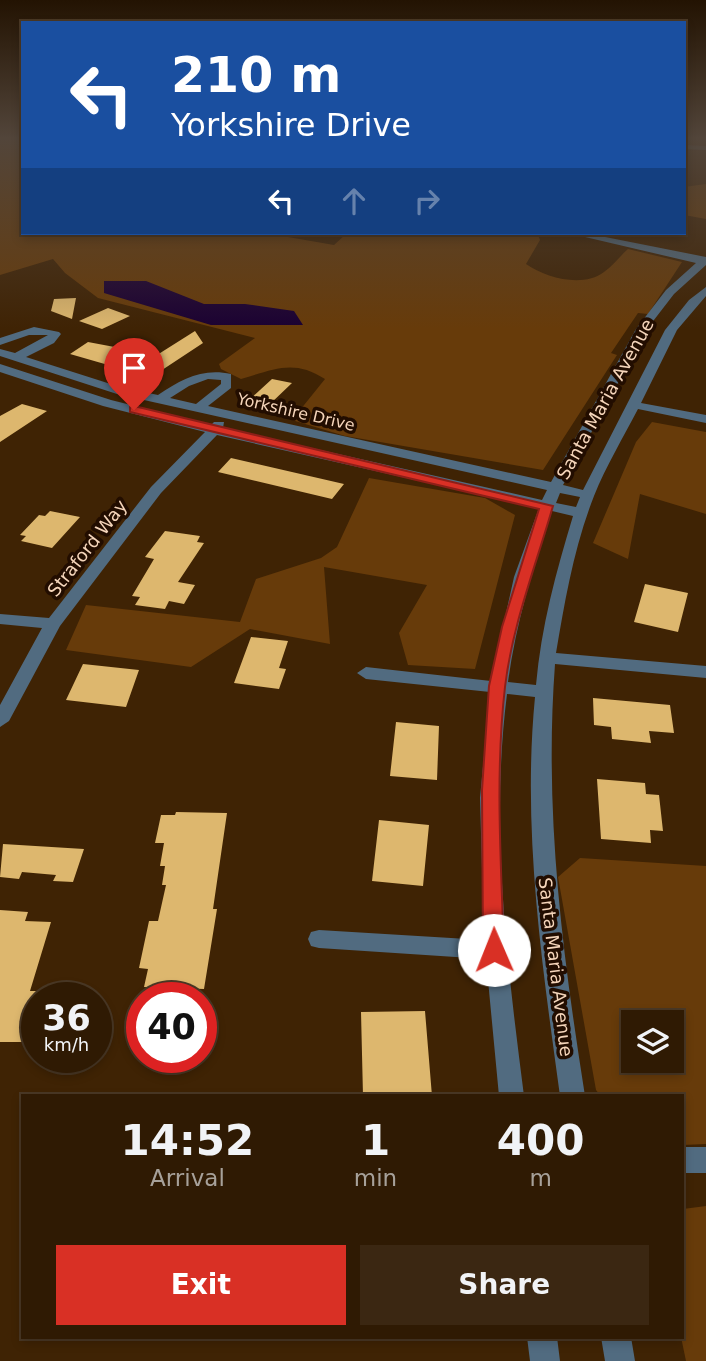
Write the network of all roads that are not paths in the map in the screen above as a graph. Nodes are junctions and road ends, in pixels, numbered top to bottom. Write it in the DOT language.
graph roads {
  1 [pos="582,235"];
  2 [pos="705,262"];
  3 [pos="706,290"];
  4 [pos="646,320"];
  5 [pos="675,323"];
  6 [pos="0,342"];
  7 [pos="0,352"];
  8 [pos="14,358"];
  9 [pos="0,368"];
  10 [pos="630,379"];
  11 [pos="161,399"];
  12 [pos="634,405"];
  13 [pos="198,408"];
  14 [pos="230,416"];
  15 [pos="706,419"];
  16 [pos="214,430"];
  17 [pos="556,488"];
  18 [pos="587,495"];
  19 [pos="547,506"];
  20 [pos="580,513"];
  21 [pos="0,619"];
  22 [pos="52,624"];
  23 [pos="547,658"];
  24 [pos="706,672"];
  25 [pos="366,673"];
  26 [pos="497,686"];
  27 [pos="542,692"];
  28 [pos="0,721"];
  29 [pos="319,939"];
  30 [pos="494,950"];
  31 [pos="512,1094"];
  32 [pos="573,1094"];
  33 [pos="684,1160"];
  34 [pos="706,1160"];
  35 [pos="542,1339"];
  36 [pos="616,1339"];
  37 [pos="545,1361"];
  38 [pos="620,1361"];
  1 -- 2 [label="street"];
  2 -- 4 [label="street, Santa Maria Avenue"];
  3 -- 5 [label="street, Santa Maria Avenue"];
  4 -- 5 [label="street"];
  4 -- 10 [label="street, Santa Maria Avenue"];
  5 -- 10 [label="street, Santa Maria Avenue"];
  6 -- 8 [label="street"];
  7 -- 8 [label="street, Yorkshire Drive"];
  8 -- 11 [label="street, Yorkshire Drive"];
  9 -- 16 [label="street, Yorkshire Drive"];
  10 -- 12 [label="street, Santa Maria Avenue"];
  10 -- 17 [label="street, Santa Maria Avenue"];
  11 -- 13 [label="street, Yorkshire Drive"];
  11 -- 13 [label="street"];
  12 -- 15 [label="street"];
  12 -- 18 [label="street, Santa Maria Avenue"];
  13 -- 14 [label="street, Yorkshire Drive"];
  14 -- 16 [label="street, Straford Way"];
  14 -- 17 [label="street, Yorkshire Drive"];
  16 -- 19 [label="street, Yorkshire Drive"];
  16 -- 22 [label="street, Straford Way"];
  17 -- 18 [label="street, Yorkshire Drive"];
  17 -- 19 [label="street, Santa Maria Avenue"];
  18 -- 20 [label="street, Santa Maria Avenue"];
  19 -- 20 [label="street, Yorkshire Drive"];
  19 -- 26 [label="street, Santa Maria Avenue"];
  20 -- 23 [label="street, Santa Maria Avenue"];
  21 -- 22 [label="street"];
  22 -- 28 [label="street, Straford Way"];
  23 -- 24 [label="street"];
  23 -- 27 [label="street, Santa Maria Avenue"];
  25 -- 26 [label="street"];
  26 -- 27 [label="street"];
  26 -- 30 [label="street, Santa Maria Avenue"];
  27 -- 32 [label="street, Santa Maria Avenue"];
  29 -- 30 [label="street"];
  30 -- 31 [label="street, Santa Maria Avenue"];
  33 -- 34 [label="street"];
  35 -- 37 [label="street"];
  36 -- 38 [label="street"];
}
